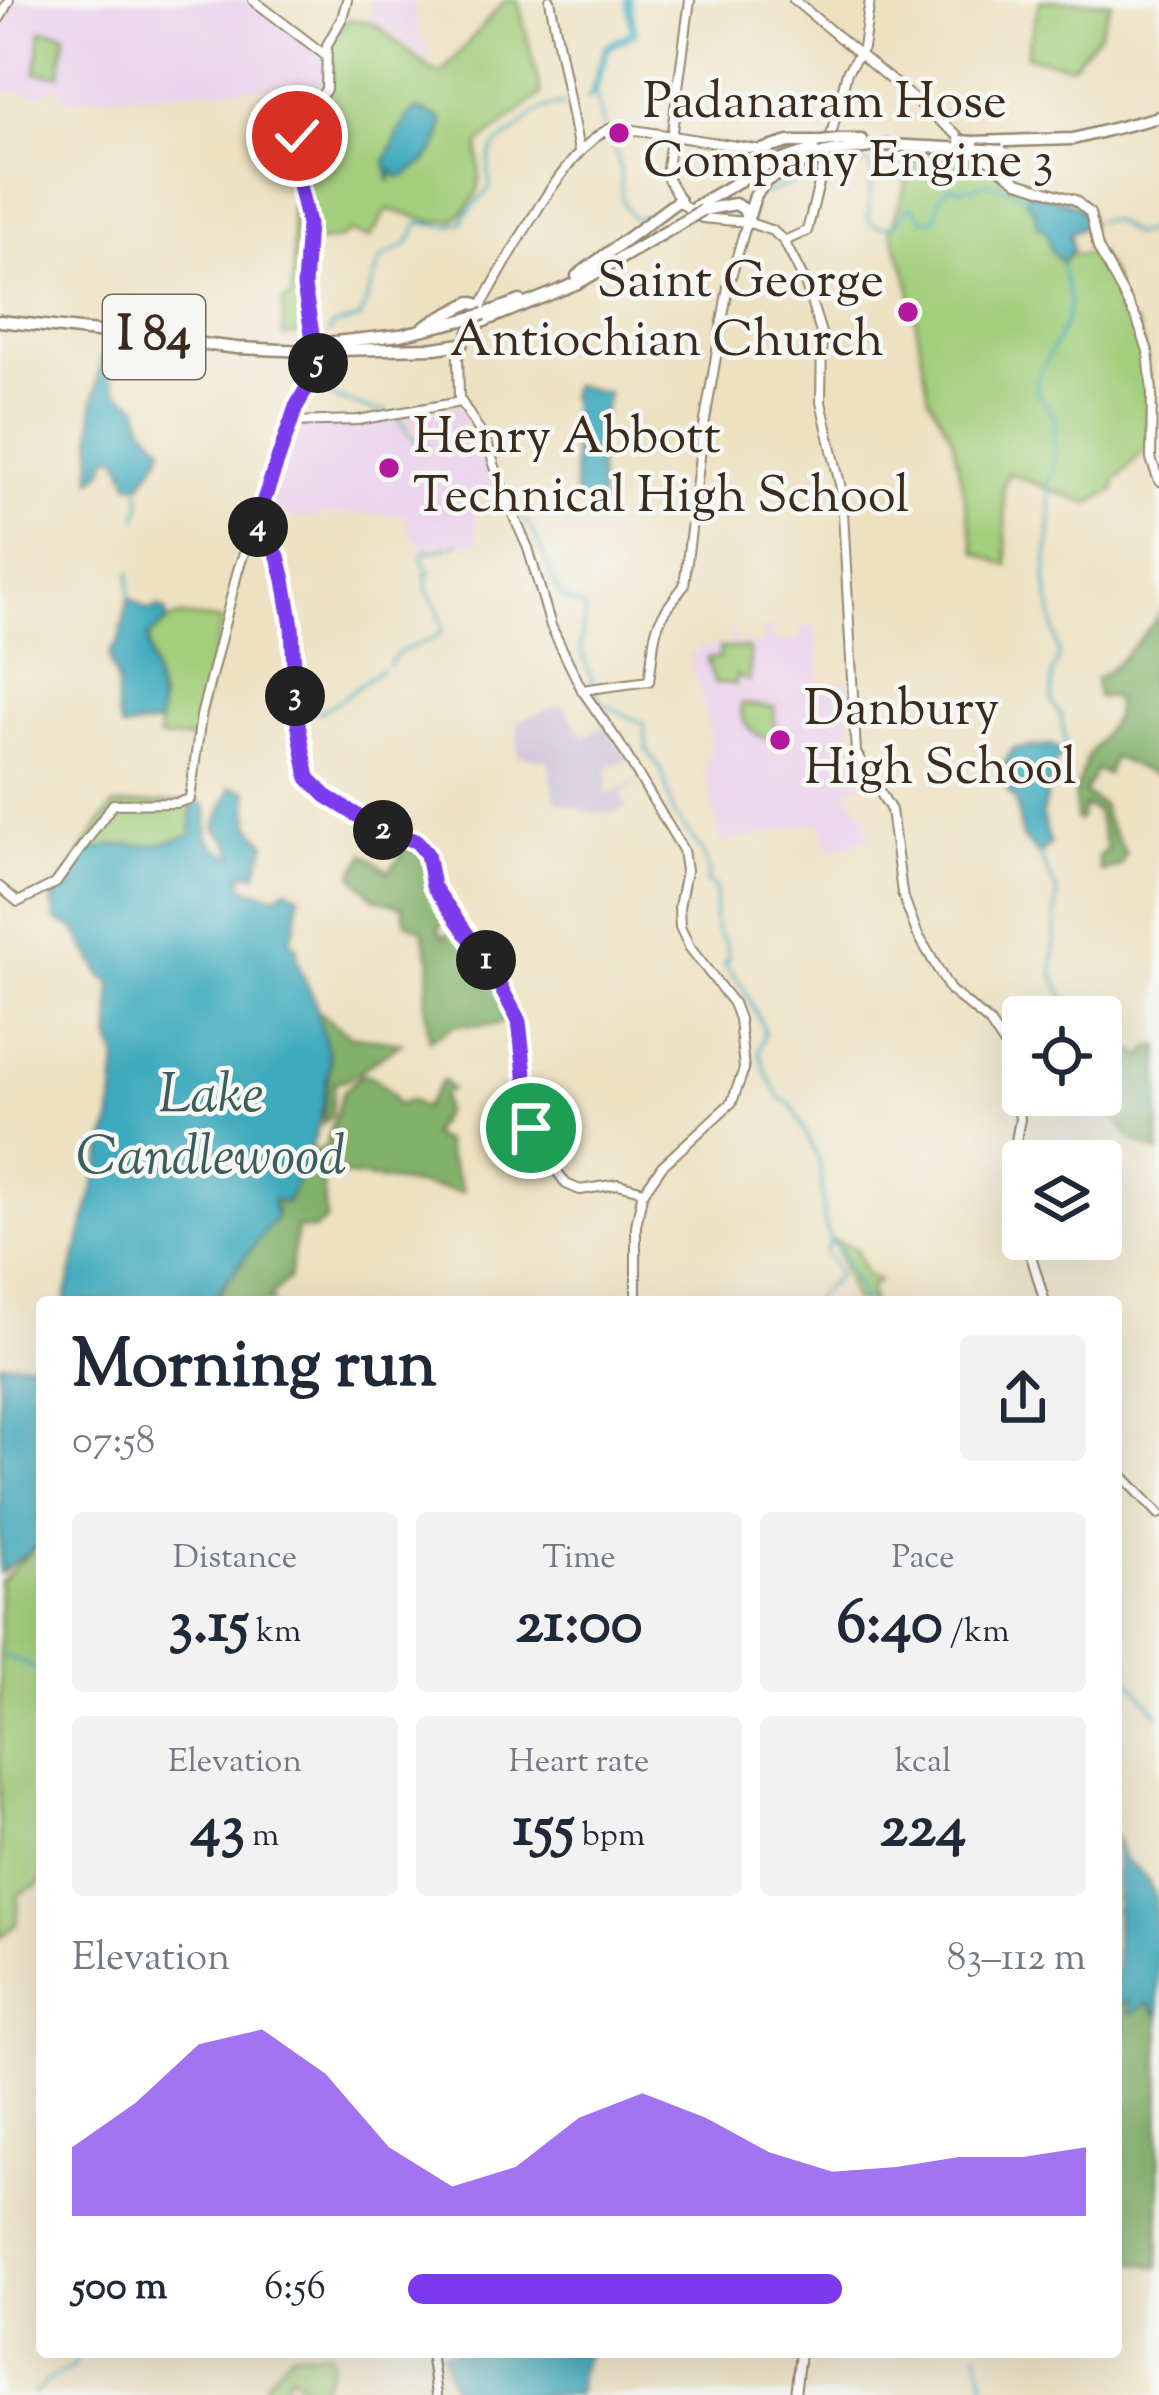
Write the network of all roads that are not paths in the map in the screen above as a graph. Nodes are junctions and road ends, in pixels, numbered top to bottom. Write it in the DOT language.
graph roads {
  1 [pos="9,0"];
  2 [pos="253,0"];
  3 [pos="347,0"];
  4 [pos="550,0"];
  5 [pos="690,0"];
  6 [pos="794,0"];
  7 [pos="870,0"];
  8 [pos="0,18"];
  9 [pos="860,55"];
  10 [pos="326,56"];
  11 [pos="1159,120"];
  12 [pos="672,136"];
  13 [pos="907,142"];
  14 [pos="838,144"];
  15 [pos="966,144"];
  16 [pos="820,148"];
  17 [pos="762,150"];
  18 [pos="579,151"];
  19 [pos="679,200"];
  20 [pos="699,208"];
  21 [pos="684,217"];
  22 [pos="728,221"];
  23 [pos="747,222"];
  24 [pos="744,239"];
  25 [pos="784,241"];
  26 [pos="577,276"];
  27 [pos="482,314"];
  28 [pos="0,317"];
  29 [pos="460,325"];
  30 [pos="362,340"];
  31 [pos="328,348"];
  32 [pos="459,351"];
  33 [pos="461,402"];
  34 [pos="291,422"];
  35 [pos="1159,482"];
  36 [pos="256,523"];
  37 [pos="584,689"];
  38 [pos="0,887"];
  39 [pos="1016,1140"];
  40 [pos="644,1191"];
  41 [pos="1032,1260"];
  42 [pos="636,1296"];
  43 [pos="1043,1296"];
  44 [pos="1122,1475"];
  45 [pos="1159,1514"];
  46 [pos="431,2358"];
  47 [pos="799,2358"];
  48 [pos="436,2395"];
  49 [pos="795,2395"];
  1 -- 8 [label="main road"];
  2 -- 10 [label="main road"];
  3 -- 10 [label="main road"];
  4 -- 18 [label="main road"];
  5 -- 12 [label="main road"];
  6 -- 9 [label="main road"];
  7 -- 9 [label="main road"];
  9 -- 25 [label="main road"];
  9 -- 35 [label="main road"];
  10 -- 34 [label="main road"];
  11 -- 15 [label="highway, I 84"];
  11 -- 15 [label="highway, I 84, bridge"];
  12 -- 17 [label="main road"];
  12 -- 18 [label="main road"];
  12 -- 19 [label="main road"];
  13 -- 14 [label="highway, I 84"];
  13 -- 14 [label="highway, I 84"];
  13 -- 15 [label="highway, I 84"];
  14 -- 16 [label="highway, I 84, bridge"];
  16 -- 17 [label="highway"];
  16 -- 20 [label="highway, I 84"];
  16 -- 23 [label="highway"];
  18 -- 27 [label="main road"];
  19 -- 22 [label="main road"];
  19 -- 26 [label="highway"];
  20 -- 21 [label="highway, I 84, bridge"];
  20 -- 23 [label="highway"];
  21 -- 26 [label="highway, I 84"];
  21 -- 27 [label="highway, I 84"];
  22 -- 23 [label="main road"];
  22 -- 24 [label="main road"];
  23 -- 24 [label="main road"];
  23 -- 25 [label="main road"];
  24 -- 37 [label="main road"];
  25 -- 39 [label="main road"];
  26 -- 27 [label="highway, I 84"];
  27 -- 29 [label="highway, I 84, bridge"];
  27 -- 30 [label="highway"];
  27 -- 32 [label="main road"];
  28 -- 31 [label="highway, I 84, bridge"];
  29 -- 30 [label="highway, I 84"];
  29 -- 31 [label="highway, I 84"];
  30 -- 31 [label="highway, I 84"];
  31 -- 32 [label="highway"];
  32 -- 33 [label="main road"];
  33 -- 34 [label="main road"];
  33 -- 37 [label="main road"];
  34 -- 36 [label="main road"];
  36 -- 38 [label="main road"];
  36 -- 40 [label="main road"];
  37 -- 40 [label="main road"];
  40 -- 42 [label="main road"];
  41 -- 43 [label="main road"];
  44 -- 45 [label="main road"];
  46 -- 48 [label="main road"];
  47 -- 49 [label="main road"];
}
